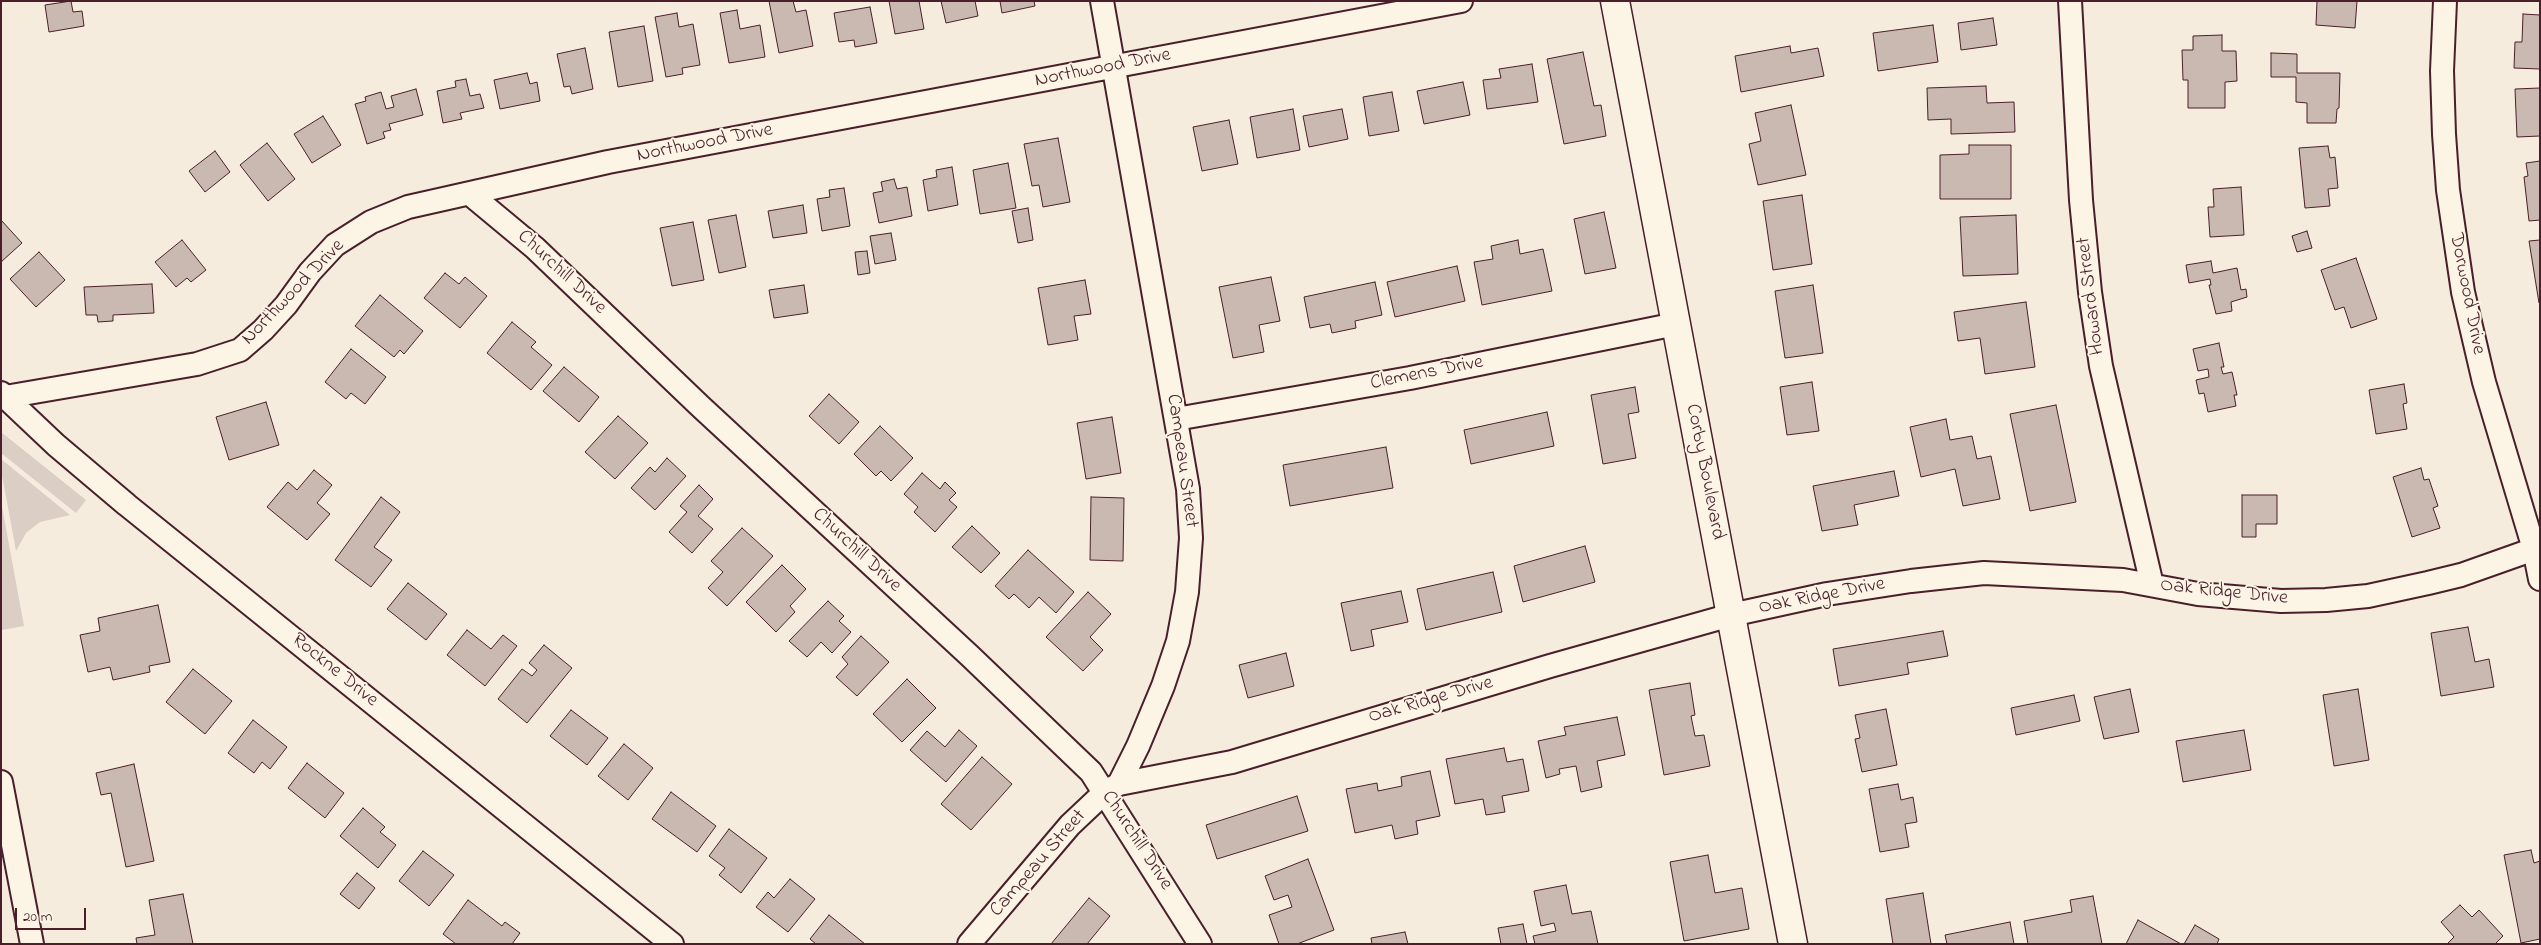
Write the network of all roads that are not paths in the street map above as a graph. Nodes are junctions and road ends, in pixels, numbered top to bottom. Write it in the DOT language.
graph roads {
  1 [pos="1102,1"];
  2 [pos="1461,1"];
  3 [pos="1615,1"];
  4 [pos="2070,1"];
  5 [pos="2445,1"];
  6 [pos="1114,66"];
  7 [pos="470,194"];
  8 [pos="1676,324"];
  9 [pos="3,395"];
  10 [pos="1176,419"];
  11 [pos="2537,548"];
  12 [pos="2540,579"];
  13 [pos="2152,585"];
  14 [pos="1731,616"];
  15 [pos="2,787"];
  16 [pos="1112,788"];
  17 [pos="32,944"];
  18 [pos="672,944"];
  19 [pos="969,944"];
  20 [pos="1200,944"];
  21 [pos="1792,944"];
  1 -- 6 [label="street, Campeau Street"];
  2 -- 6 [label="street, Northwood Drive"];
  3 -- 8 [label="street, Corby Boulevard"];
  4 -- 13 [label="street, Howard Street"];
  5 -- 11 [label="street, Dorwood Drive"];
  6 -- 7 [label="street, Northwood Drive"];
  6 -- 10 [label="street, Campeau Street"];
  7 -- 9 [label="street, Northwood Drive"];
  7 -- 16 [label="street, Churchill Drive"];
  8 -- 10 [label="street, Clemens Drive"];
  8 -- 14 [label="street, Corby Boulevard"];
  9 -- 18 [label="street, Rockne Drive"];
  10 -- 16 [label="street, Campeau Street"];
  11 -- 12 [label="street, Dorwood Drive"];
  11 -- 13 [label="street, Oak Ridge Drive"];
  13 -- 14 [label="street, Oak Ridge Drive"];
  14 -- 16 [label="street, Oak Ridge Drive"];
  14 -- 21 [label="street, Corby Boulevard"];
  15 -- 17 [label="street"];
  16 -- 19 [label="street, Campeau Street"];
  16 -- 20 [label="street, Churchill Drive"];
}
